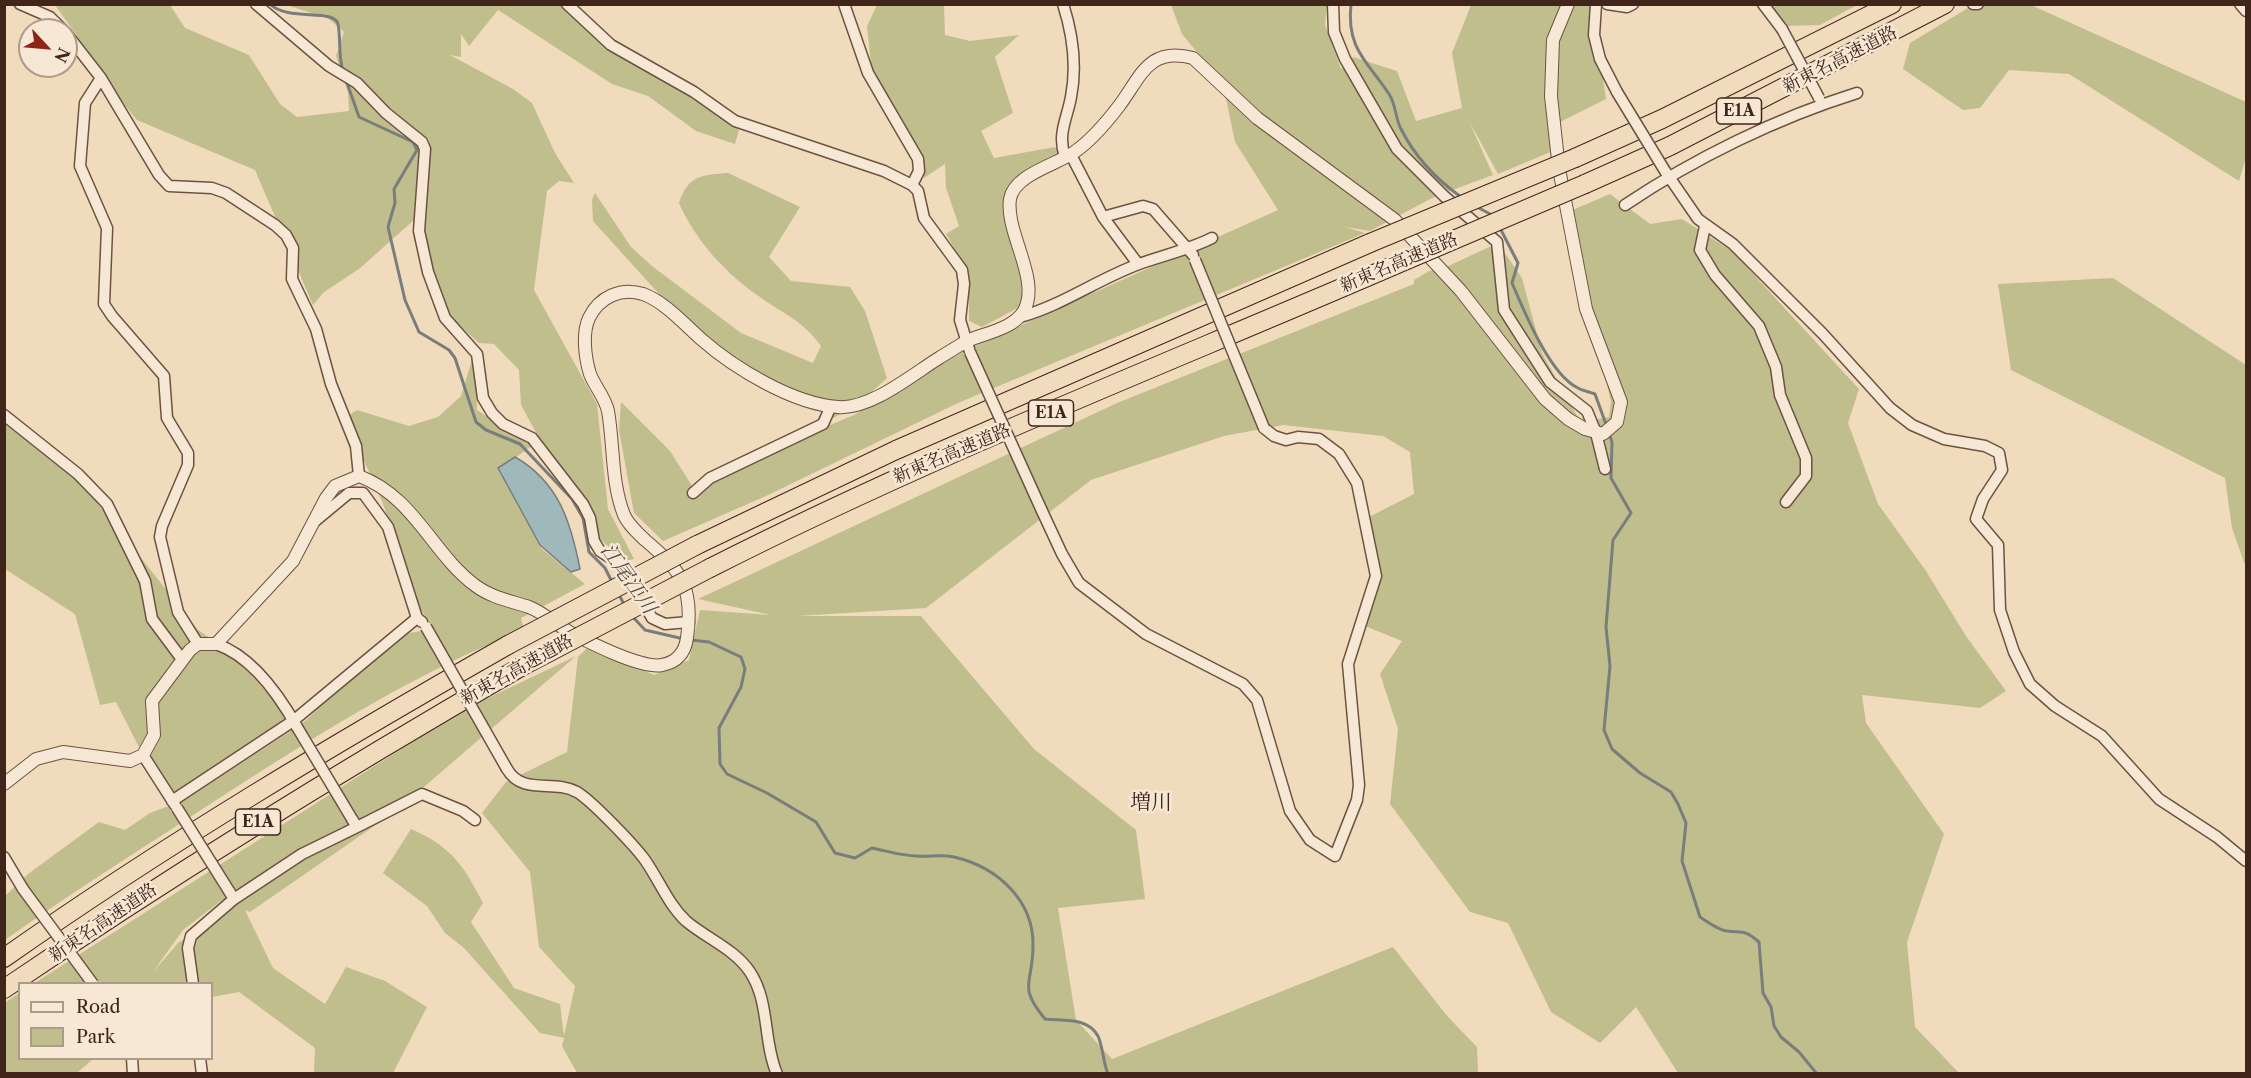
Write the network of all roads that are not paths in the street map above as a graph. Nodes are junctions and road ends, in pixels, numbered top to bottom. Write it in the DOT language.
graph roads {
  1 [pos="20,4"];
  2 [pos="256,4"];
  3 [pos="567,4"];
  4 [pos="844,4"];
  5 [pos="1063,4"];
  6 [pos="1333,4"];
  7 [pos="1568,4"];
  8 [pos="1596,4"];
  9 [pos="1607,4"];
  10 [pos="1633,4"];
  11 [pos="1763,4"];
  12 [pos="1892,4"];
  13 [pos="1945,4"];
  14 [pos="1972,4"];
  15 [pos="1978,4"];
  16 [pos="2240,4"];
  17 [pos="2247,10"];
  18 [pos="51,18"];
  19 [pos="78,49"];
  20 [pos="101,78"];
  21 [pos="1857,93"];
  22 [pos="1821,101"];
  23 [pos="1068,156"];
  24 [pos="1667,175"];
  25 [pos="912,185"];
  26 [pos="1625,205"];
  27 [pos="1103,217"];
  28 [pos="1705,226"];
  29 [pos="1212,238"];
  30 [pos="1190,249"];
  31 [pos="1138,264"];
  32 [pos="1020,317"];
  33 [pos="968,347"];
  34 [pos="831,406"];
  35 [pos="4,415"];
  36 [pos="1599,433"];
  37 [pos="1605,469"];
  38 [pos="359,476"];
  39 [pos="693,493"];
  40 [pos="1786,502"];
  41 [pos="313,523"];
  42 [pos="417,618"];
  43 [pos="688,622"];
  44 [pos="198,644"];
  45 [pos="216,644"];
  46 [pos="181,658"];
  47 [pos="295,724"];
  48 [pos="143,755"];
  49 [pos="4,784"];
  50 [pos="175,804"];
  51 [pos="475,820"];
  52 [pos="355,823"];
  53 [pos="4,857"];
  54 [pos="2247,861"];
  55 [pos="231,895"];
  56 [pos="4,958"];
  57 [pos="92,982"];
  58 [pos="193,982"];
  59 [pos="4,989"];
  60 [pos="777,1074"];
  1 -- 18 [label="street"];
  2 -- 43 [label="street"];
  3 -- 25 [label="street"];
  4 -- 25 [label="street"];
  5 -- 23 [label="street"];
  6 -- 36 [label="street"];
  7 -- 36 [label="street"];
  8 -- 24 [label="street, bridge"];
  9 -- 10 [label="street"];
  11 -- 22 [label="street, bridge"];
  12 -- 56 [label="highway, 新東名高速道路 / E1A, bridge"];
  13 -- 59 [label="highway, 新東名高速道路 / E1A, bridge"];
  14 -- 15 [label="street"];
  16 -- 17 [label="street"];
  19 -- 20 [label="street"];
  20 -- 38 [label="street"];
  20 -- 44 [label="street"];
  21 -- 22 [label="street"];
  22 -- 24 [label="street"];
  23 -- 27 [label="street"];
  23 -- 32 [label="street"];
  23 -- 36 [label="street"];
  24 -- 26 [label="street"];
  24 -- 28 [label="street"];
  25 -- 33 [label="street"];
  27 -- 30 [label="street"];
  27 -- 31 [label="street"];
  28 -- 40 [label="street"];
  28 -- 54 [label="street"];
  29 -- 30 [label="street"];
  30 -- 31 [label="street"];
  30 -- 33 [label="street, bridge"];
  31 -- 32 [label="street"];
  32 -- 33 [label="street"];
  33 -- 34 [label="street"];
  34 -- 39 [label="street"];
  34 -- 43 [label="street"];
  35 -- 46 [label="street"];
  36 -- 37 [label="street"];
  38 -- 41 [label="street"];
  38 -- 43 [label="street"];
  41 -- 42 [label="street"];
  41 -- 45 [label="street"];
  42 -- 47 [label="street"];
  42 -- 60 [label="street, bridge"];
  44 -- 45 [label="street"];
  44 -- 46 [label="street"];
  45 -- 47 [label="street"];
  46 -- 48 [label="street"];
  47 -- 50 [label="street"];
  47 -- 52 [label="street, bridge"];
  48 -- 49 [label="street"];
  48 -- 50 [label="street"];
  50 -- 55 [label="street, bridge"];
  51 -- 52 [label="street"];
  52 -- 55 [label="street"];
  53 -- 57 [label="street, bridge"];
  55 -- 58 [label="street"];
}
